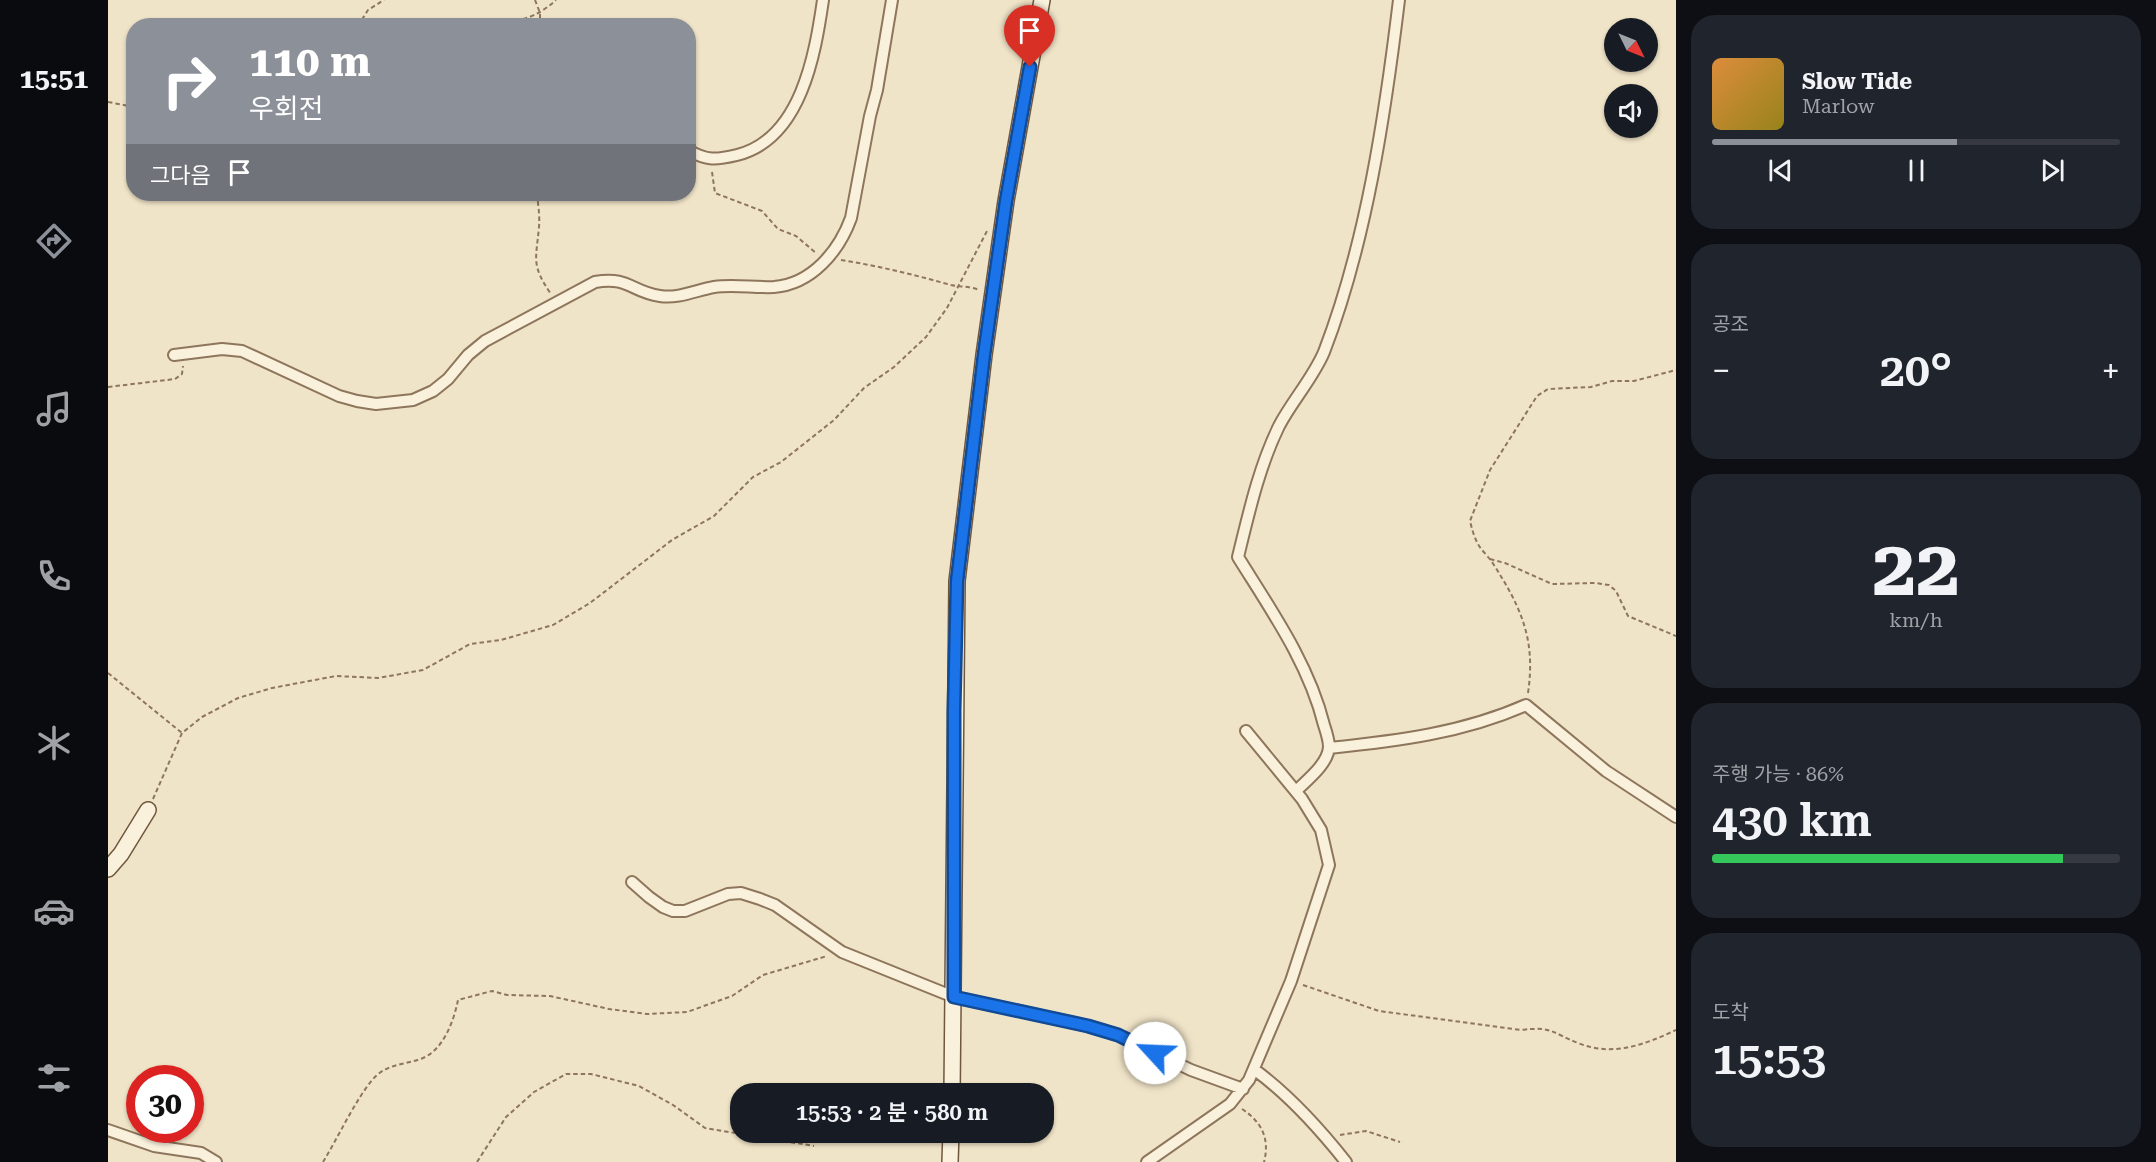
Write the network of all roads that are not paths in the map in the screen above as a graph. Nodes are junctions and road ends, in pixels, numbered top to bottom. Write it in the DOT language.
graph roads {
  1 [pos="823,0"];
  2 [pos="892,0"];
  3 [pos="1042,0"];
  4 [pos="1399,0"];
  5 [pos="696,154"];
  6 [pos="179,355"];
  7 [pos="1246,731"];
  8 [pos="1329,748"];
  9 [pos="1296,791"];
  10 [pos="148,810"];
  11 [pos="1676,817"];
  12 [pos="108,869"];
  13 [pos="632,882"];
  14 [pos="954,997"];
  15 [pos="1255,1070"];
  16 [pos="952,1083"];
  17 [pos="1243,1089"];
  18 [pos="108,1130"];
  19 [pos="951,1143"];
  20 [pos="216,1162"];
  21 [pos="950,1162"];
  22 [pos="1147,1162"];
  23 [pos="1346,1162"];
  1 -- 5 [label="street"];
  2 -- 6 [label="street"];
  3 -- 14 [label="main road"];
  4 -- 8 [label="street"];
  7 -- 9 [label="street"];
  8 -- 9 [label="street"];
  8 -- 11 [label="street"];
  9 -- 15 [label="street"];
  10 -- 12 [label="main road"];
  13 -- 14 [label="street"];
  14 -- 16 [label="main road"];
  14 -- 17 [label="street"];
  15 -- 17 [label="street"];
  15 -- 23 [label="street"];
  17 -- 22 [label="street"];
  18 -- 20 [label="street"];
  19 -- 21 [label="main road"];
}
